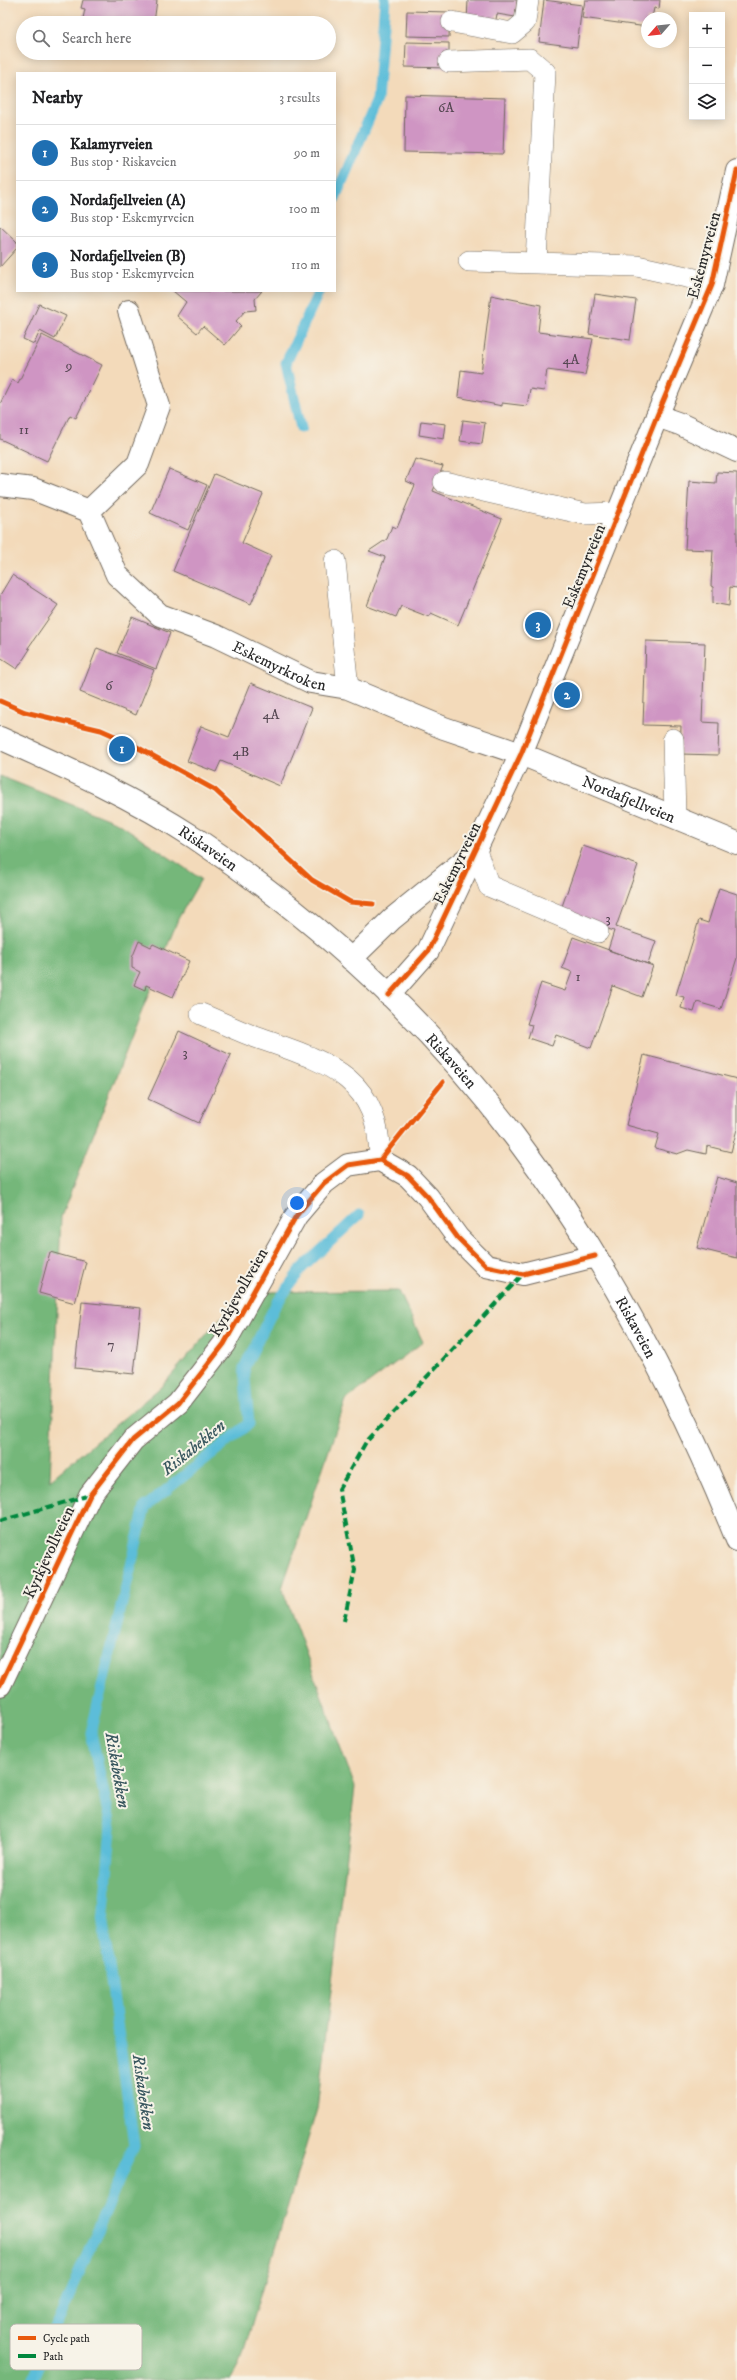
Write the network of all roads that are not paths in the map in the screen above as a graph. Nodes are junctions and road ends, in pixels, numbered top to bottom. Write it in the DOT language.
graph roads {
  1 [pos="528,0"];
  2 [pos="452,22"];
  3 [pos="449,62"];
  4 [pos="737,171"];
  5 [pos="469,261"];
  6 [pos="536,263"];
  7 [pos="712,285"];
  8 [pos="129,311"];
  9 [pos="657,416"];
  10 [pos="737,451"];
  11 [pos="444,482"];
  12 [pos="0,485"];
  13 [pos="89,511"];
  14 [pos="618,513"];
  15 [pos="335,561"];
  16 [pos="348,688"];
  17 [pos="0,738"];
  18 [pos="673,738"];
  19 [pos="522,754"];
  20 [pos="674,816"];
  21 [pos="737,843"];
  22 [pos="476,851"];
  23 [pos="598,932"];
  24 [pos="351,959"];
  25 [pos="389,995"];
  26 [pos="201,1014"];
  27 [pos="380,1160"];
  28 [pos="595,1256"];
  29 [pos="737,1540"];
  30 [pos="0,1685"];
  1 -- 2 [label="lane"];
  3 -- 6 [label="lane"];
  4 -- 7 [label="street, Eskemyrveien"];
  5 -- 6 [label="lane"];
  6 -- 7 [label="lane"];
  7 -- 9 [label="street, Eskemyrveien"];
  8 -- 13 [label="street"];
  9 -- 10 [label="street"];
  9 -- 14 [label="street, Eskemyrveien"];
  11 -- 14 [label="lane"];
  12 -- 13 [label="street"];
  13 -- 16 [label="street, Eskemyrkroken"];
  14 -- 19 [label="street, Eskemyrveien"];
  15 -- 16 [label="lane"];
  16 -- 19 [label="street, Eskemyrkroken"];
  17 -- 24 [label="street, Riskaveien"];
  18 -- 20 [label="lane"];
  19 -- 20 [label="street, Nordafjellveien"];
  19 -- 22 [label="street, Eskemyrveien"];
  20 -- 21 [label="street, Nordafjellveien"];
  22 -- 23 [label="lane"];
  22 -- 24 [label="street, Eskemyrveien"];
  22 -- 25 [label="street, Eskemyrveien"];
  24 -- 25 [label="street, Riskaveien"];
  25 -- 28 [label="street, Riskaveien"];
  26 -- 27 [label="lane"];
  27 -- 28 [label="street"];
  27 -- 30 [label="street, Kyrkjevollveien"];
  28 -- 29 [label="street, Riskaveien"];
}
